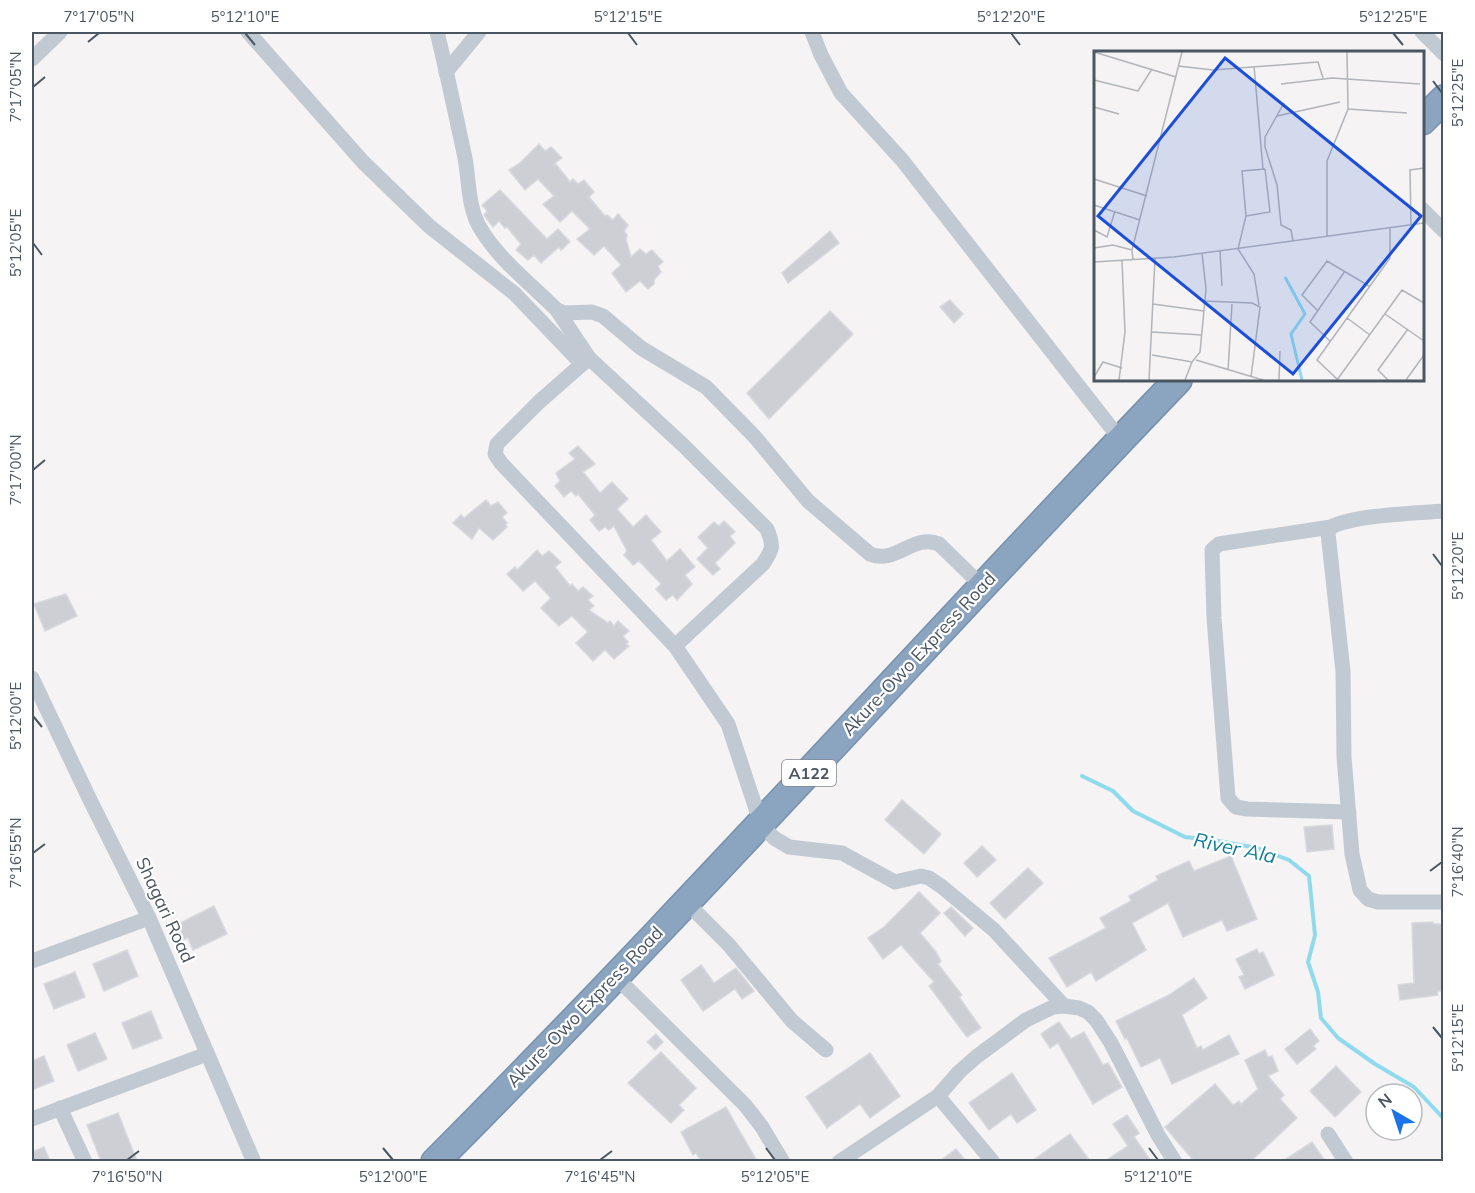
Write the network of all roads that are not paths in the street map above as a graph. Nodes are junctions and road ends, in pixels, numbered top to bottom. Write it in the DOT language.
graph roads {
  1 [pos="60,32"];
  2 [pos="248,32"];
  3 [pos="437,32"];
  4 [pos="478,32"];
  5 [pos="813,32"];
  6 [pos="1422,32"];
  7 [pos="1443,54"];
  8 [pos="32,59"];
  9 [pos="446,72"];
  10 [pos="1443,99"];
  11 [pos="1424,119"];
  12 [pos="1424,211"];
  13 [pos="1443,231"];
  14 [pos="557,310"];
  15 [pos="586,361"];
  16 [pos="1177,381"];
  17 [pos="1120,439"];
  18 [pos="1443,511"];
  19 [pos="1331,527"];
  20 [pos="982,586"];
  21 [pos="675,646"];
  22 [pos="32,678"];
  23 [pos="1349,812"];
  24 [pos="760,824"];
  25 [pos="686,902"];
  26 [pos="1443,902"];
  27 [pos="149,918"];
  28 [pos="32,961"];
  29 [pos="615,976"];
  30 [pos="1064,1006"];
  31 [pos="826,1050"];
  32 [pos="207,1054"];
  33 [pos="938,1096"];
  34 [pos="60,1108"];
  35 [pos="32,1119"];
  36 [pos="1328,1134"];
  37 [pos="85,1161"];
  38 [pos="254,1161"];
  39 [pos="435,1161"];
  40 [pos="783,1161"];
  41 [pos="838,1161"];
  42 [pos="993,1161"];
  43 [pos="1175,1161"];
  44 [pos="1346,1161"];
  1 -- 8 [label="street"];
  2 -- 15 [label="street"];
  3 -- 9 [label="street"];
  4 -- 9 [label="street"];
  5 -- 17 [label="street"];
  6 -- 7 [label="street"];
  9 -- 14 [label="street"];
  10 -- 11 [label="highway"];
  12 -- 13 [label="street"];
  14 -- 15 [label="street"];
  14 -- 20 [label="street"];
  15 -- 21 [label="street"];
  15 -- 21 [label="street"];
  16 -- 17 [label="highway, Akure-Owo Express Road / A122"];
  17 -- 20 [label="highway, Akure-Owo Express Road / A122"];
  18 -- 19 [label="street"];
  19 -- 23 [label="street"];
  19 -- 23 [label="street"];
  20 -- 24 [label="highway, Akure-Owo Express Road / A122"];
  21 -- 24 [label="street"];
  22 -- 27 [label="street, Shagari Road"];
  23 -- 26 [label="street"];
  24 -- 25 [label="highway, Akure-Owo Express Road / A122"];
  24 -- 30 [label="street"];
  25 -- 29 [label="highway, Akure-Owo Express Road / A122"];
  25 -- 31 [label="street"];
  27 -- 28 [label="street"];
  27 -- 32 [label="street, Shagari Road"];
  29 -- 39 [label="highway, Akure-Owo Express Road / A122"];
  29 -- 40 [label="street"];
  30 -- 33 [label="street"];
  30 -- 43 [label="street"];
  32 -- 34 [label="street"];
  32 -- 38 [label="street, Shagari Road"];
  33 -- 41 [label="street"];
  33 -- 42 [label="street"];
  34 -- 35 [label="street"];
  34 -- 37 [label="street"];
  36 -- 44 [label="street"];
}
